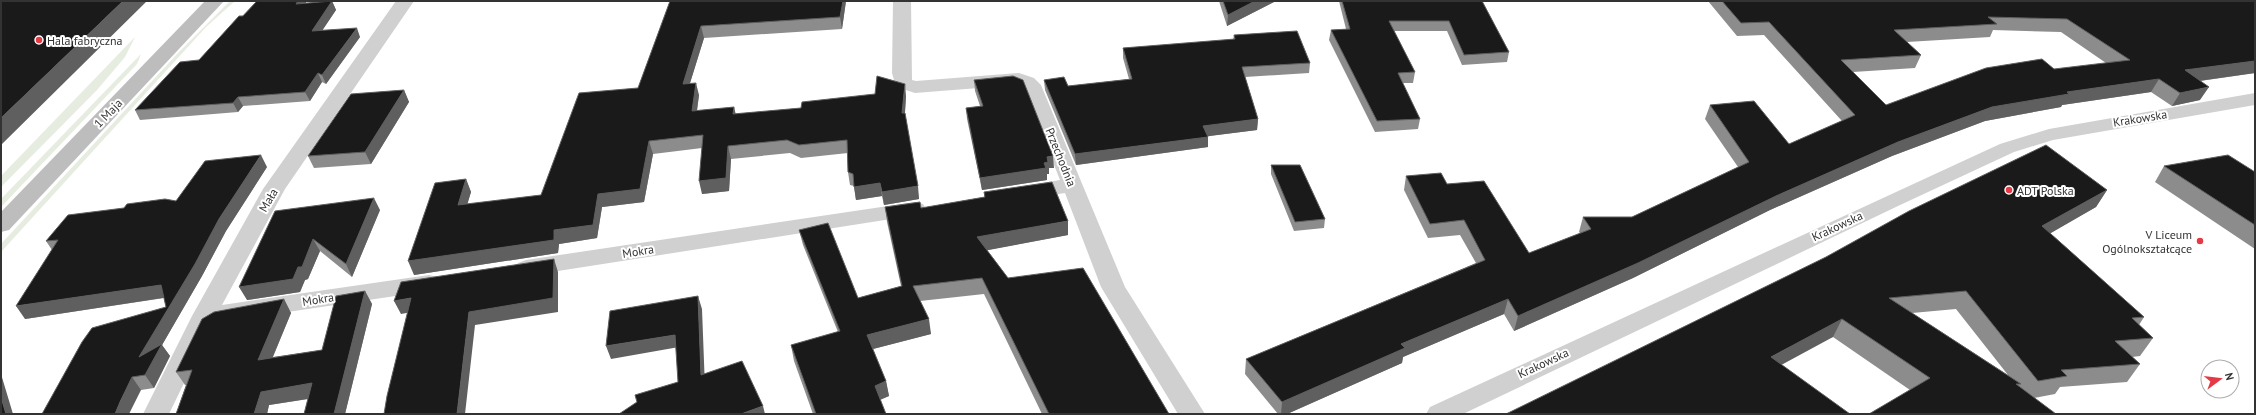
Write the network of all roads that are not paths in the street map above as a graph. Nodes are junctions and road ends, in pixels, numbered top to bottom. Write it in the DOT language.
graph roads {
  1 [pos="215,1"];
  2 [pos="405,1"];
  3 [pos="902,1"];
  4 [pos="2255,99"];
  5 [pos="1072,186"];
  6 [pos="1002,196"];
  7 [pos="938,206"];
  8 [pos="1,225"];
  9 [pos="504,271"];
  10 [pos="449,279"];
  11 [pos="204,316"];
  12 [pos="156,414"];
  13 [pos="1192,414"];
  14 [pos="1439,414"];
  1 -- 8 [label="main road, 1 Maja"];
  2 -- 11 [label="street, Mała"];
  3 -- 5 [label="street, Przechodnia"];
  4 -- 14 [label="street, Krakowska"];
  5 -- 6 [label="street"];
  5 -- 13 [label="street, Przechodnia"];
  7 -- 9 [label="street, Mokra"];
  10 -- 11 [label="street, Mokra"];
  11 -- 12 [label="street, Mała"];
}
